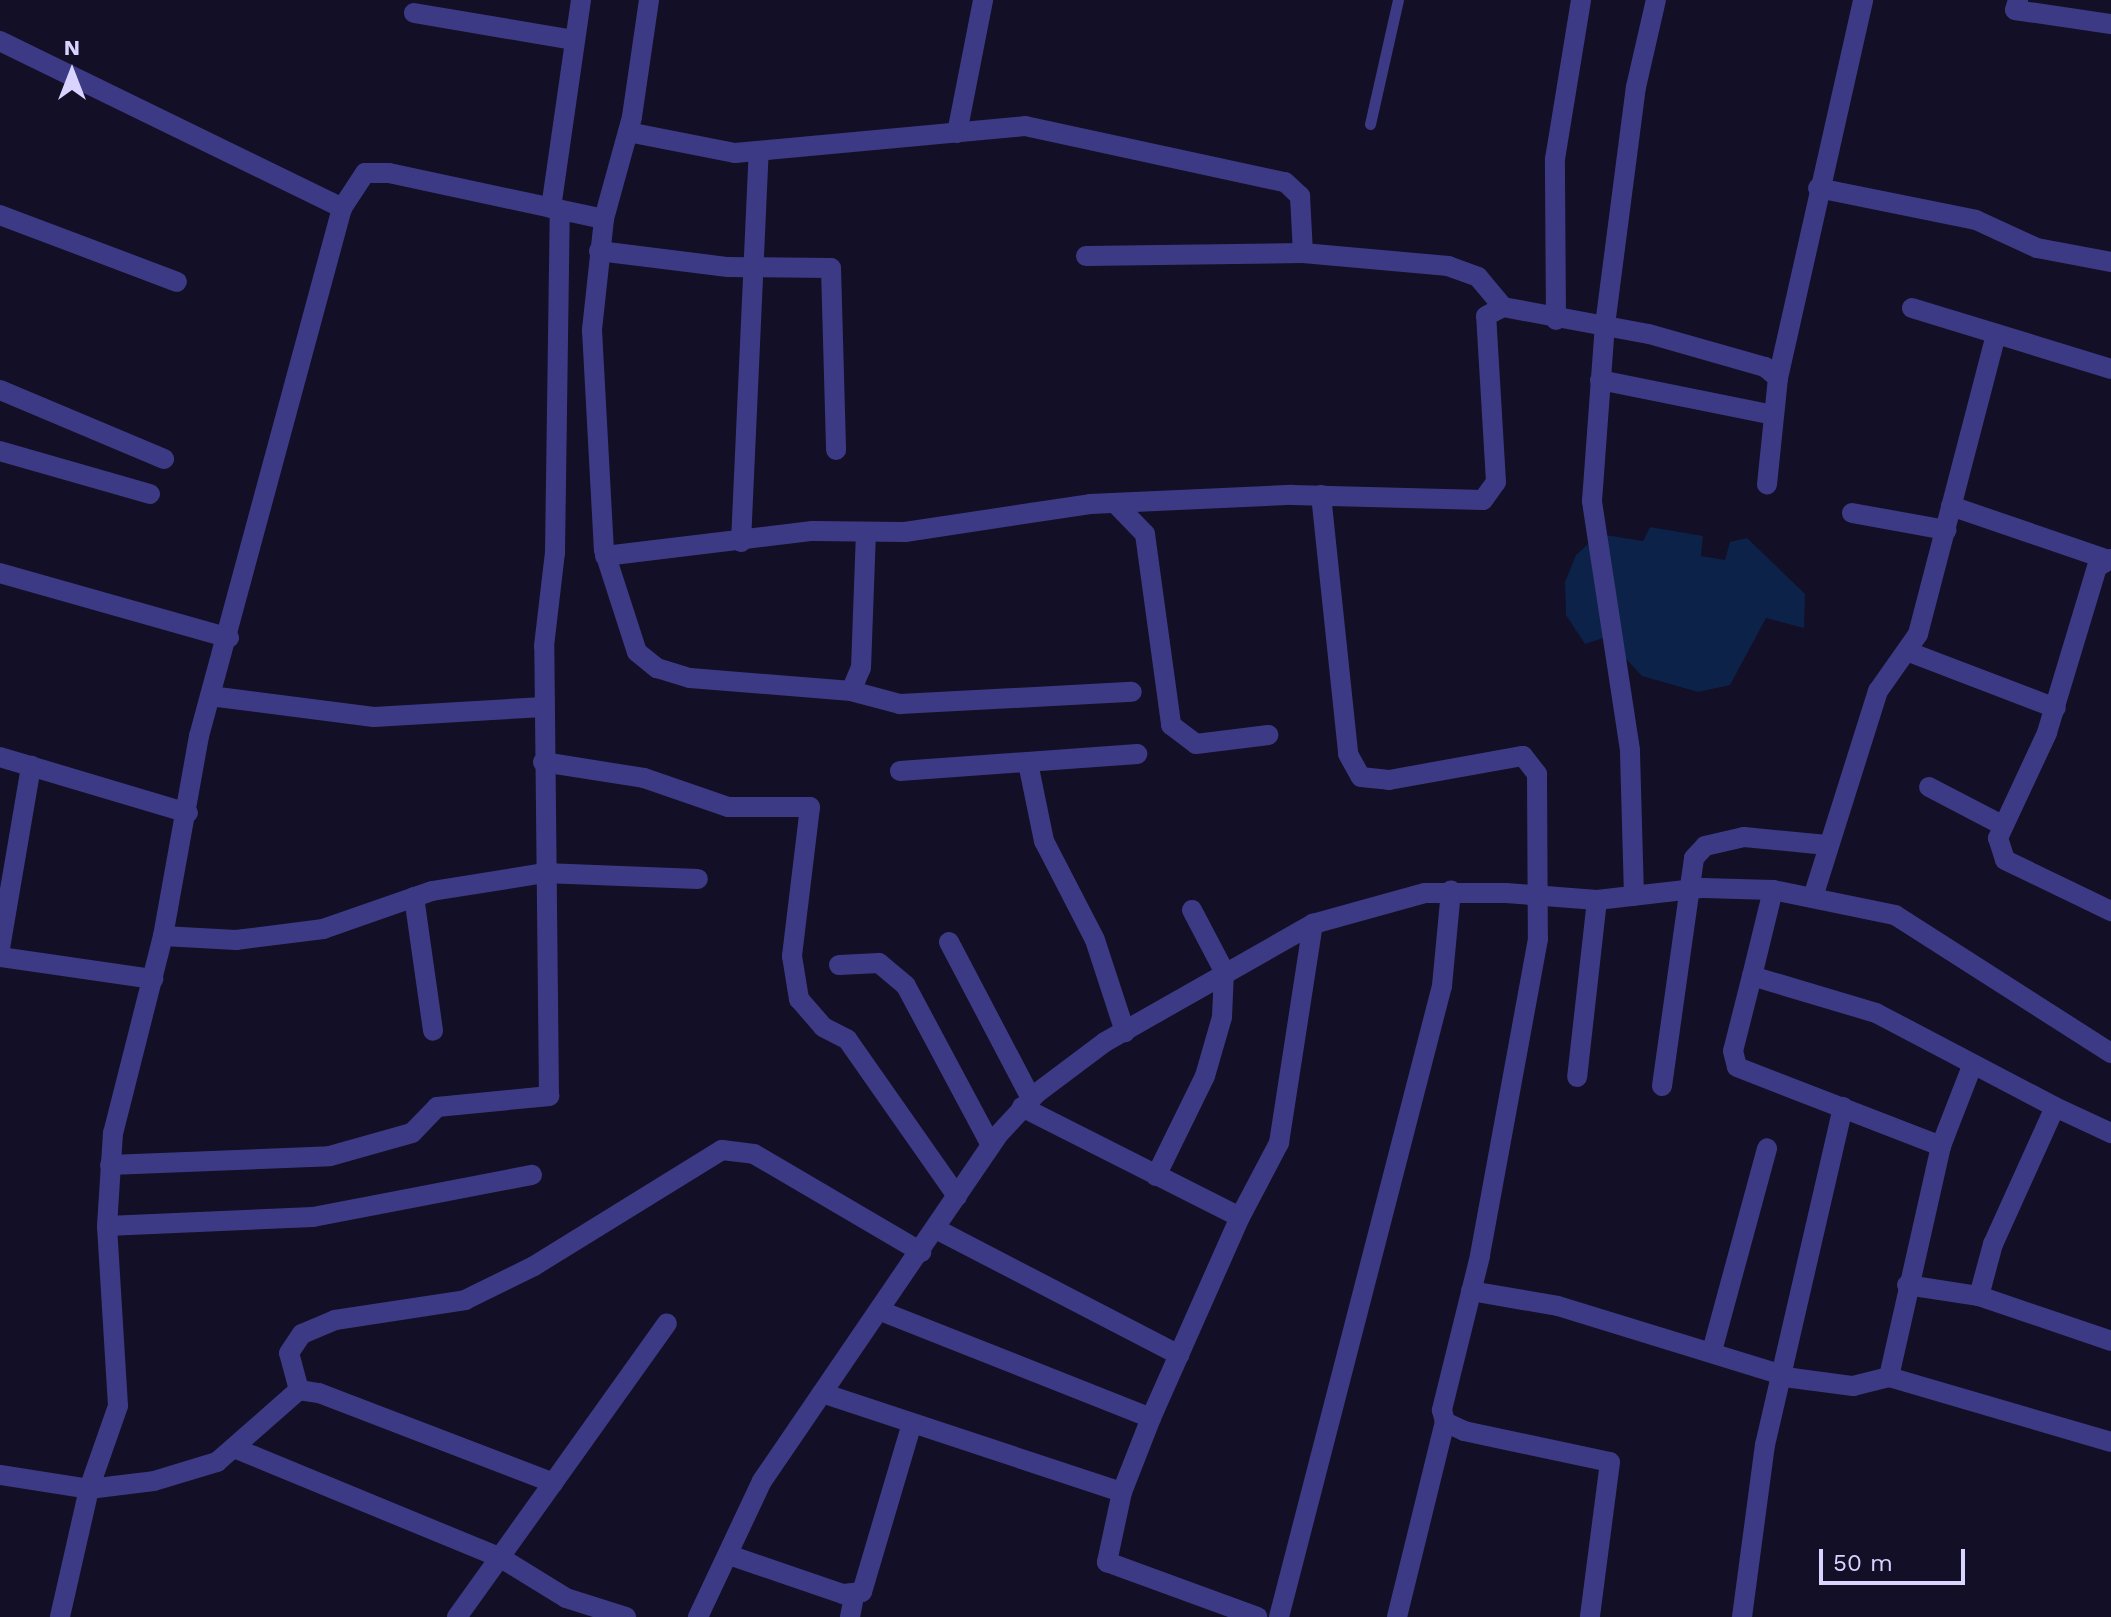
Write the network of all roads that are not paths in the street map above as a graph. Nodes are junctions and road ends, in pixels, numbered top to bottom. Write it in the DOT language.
graph roads {
  1 [pos="581,0"];
  2 [pos="649,0"];
  3 [pos="983,0"];
  4 [pos="1398,0"];
  5 [pos="1581,0"];
  6 [pos="1656,0"];
  7 [pos="1863,0"];
  8 [pos="2018,0"];
  9 [pos="414,13"];
  10 [pos="2111,24"];
  11 [pos="573,40"];
  12 [pos="0,41"];
  13 [pos="1370,124"];
  14 [pos="628,132"];
  15 [pos="957,133"];
  16 [pos="759,152"];
  17 [pos="1818,188"];
  18 [pos="342,208"];
  19 [pos="555,209"];
  20 [pos="0,215"];
  21 [pos="604,219"];
  22 [pos="599,251"];
  23 [pos="1303,253"];
  24 [pos="1086,256"];
  25 [pos="2111,262"];
  26 [pos="758,269"];
  27 [pos="177,282"];
  28 [pos="1503,307"];
  29 [pos="1912,308"];
  30 [pos="1556,320"];
  31 [pos="1605,325"];
  32 [pos="1996,334"];
  33 [pos="2111,369"];
  34 [pos="1778,378"];
  35 [pos="1600,380"];
  36 [pos="0,390"];
  37 [pos="1774,415"];
  38 [pos="836,450"];
  39 [pos="0,451"];
  40 [pos="164,459"];
  41 [pos="1767,484"];
  42 [pos="150,494"];
  43 [pos="1321,495"];
  44 [pos="1116,504"];
  45 [pos="1951,506"];
  46 [pos="1852,513"];
  47 [pos="1946,530"];
  48 [pos="866,532"];
  49 [pos="741,542"];
  50 [pos="605,556"];
  51 [pos="2108,559"];
  52 [pos="0,573"];
  53 [pos="229,638"];
  54 [pos="1909,652"];
  55 [pos="851,691"];
  56 [pos="1132,692"];
  57 [pos="210,696"];
  58 [pos="543,707"];
  59 [pos="2056,708"];
  60 [pos="1268,735"];
  61 [pos="1137,754"];
  62 [pos="0,757"];
  63 [pos="543,762"];
  64 [pos="1028,763"];
  65 [pos="31,766"];
  66 [pos="900,771"];
  67 [pos="1929,787"];
  68 [pos="188,813"];
  69 [pos="2002,825"];
  70 [pos="1827,845"];
  71 [pos="544,873"];
  72 [pos="698,879"];
  73 [pos="1451,890"];
  74 [pos="1687,890"];
  75 [pos="1773,890"];
  76 [pos="1634,896"];
  77 [pos="414,897"];
  78 [pos="1541,897"];
  79 [pos="1813,897"];
  80 [pos="1597,900"];
  81 [pos="1192,910"];
  82 [pos="2111,911"];
  83 [pos="1313,924"];
  84 [pos="163,936"];
  85 [pos="949,942"];
  86 [pos="0,948"];
  87 [pos="0,957"];
  88 [pos="839,965"];
  89 [pos="1224,971"];
  90 [pos="1752,976"];
  91 [pos="153,979"];
  92 [pos="433,1031"];
  93 [pos="1125,1032"];
  94 [pos="2111,1053"];
  95 [pos="1972,1066"];
  96 [pos="1577,1077"];
  97 [pos="1662,1086"];
  98 [pos="1027,1102"];
  99 [pos="1843,1107"];
  100 [pos="2055,1107"];
  101 [pos="2111,1133"];
  102 [pos="991,1145"];
  103 [pos="1941,1146"];
  104 [pos="1767,1148"];
  105 [pos="110,1165"];
  106 [pos="532,1175"];
  107 [pos="1156,1176"];
  108 [pos="957,1196"];
  109 [pos="1240,1217"];
  110 [pos="107,1226"];
  111 [pos="936,1229"];
  112 [pos="921,1252"];
  113 [pos="1907,1285"];
  114 [pos="1471,1291"];
  115 [pos="1979,1296"];
  116 [pos="881,1311"];
  117 [pos="667,1323"];
  118 [pos="2111,1341"];
  119 [pos="1712,1351"];
  120 [pos="1179,1355"];
  121 [pos="1783,1375"];
  122 [pos="1889,1377"];
  123 [pos="299,1390"];
  124 [pos="822,1393"];
  125 [pos="1151,1418"];
  126 [pos="1445,1422"];
  127 [pos="912,1423"];
  128 [pos="2111,1442"];
  129 [pos="239,1450"];
  130 [pos="0,1475"];
  131 [pos="553,1483"];
  132 [pos="89,1489"];
  133 [pos="1122,1492"];
  134 [pos="729,1555"];
  135 [pos="501,1558"];
  136 [pos="854,1596"];
  137 [pos="588,1610"];
  138 [pos="60,1617"];
  139 [pos="457,1617"];
  140 [pos="626,1617"];
  141 [pos="698,1617"];
  142 [pos="850,1617"];
  143 [pos="1257,1617"];
  144 [pos="1279,1617"];
  145 [pos="1397,1617"];
  146 [pos="1590,1617"];
  147 [pos="1742,1617"];
  1 -- 11 [label="street"];
  2 -- 14 [label="street"];
  3 -- 15 [label="street"];
  4 -- 13 [label="lane"];
  5 -- 30 [label="street"];
  6 -- 31 [label="street"];
  7 -- 17 [label="street"];
  8 -- 10 [label="street"];
  9 -- 11 [label="street"];
  11 -- 19 [label="street"];
  12 -- 18 [label="street"];
  14 -- 16 [label="street"];
  14 -- 21 [label="street"];
  15 -- 16 [label="street"];
  15 -- 23 [label="street"];
  16 -- 26 [label="street"];
  17 -- 25 [label="street"];
  17 -- 34 [label="street"];
  18 -- 19 [label="street"];
  18 -- 53 [label="street"];
  19 -- 21 [label="street"];
  19 -- 58 [label="street"];
  20 -- 27 [label="street"];
  21 -- 22 [label="street"];
  22 -- 26 [label="street"];
  22 -- 50 [label="street"];
  23 -- 24 [label="street"];
  23 -- 28 [label="street"];
  26 -- 38 [label="street"];
  26 -- 49 [label="street"];
  28 -- 30 [label="street"];
  28 -- 43 [label="street"];
  29 -- 32 [label="street"];
  30 -- 31 [label="street"];
  31 -- 34 [label="street"];
  31 -- 35 [label="street"];
  32 -- 33 [label="street"];
  32 -- 45 [label="street"];
  34 -- 37 [label="street"];
  35 -- 37 [label="street"];
  35 -- 76 [label="street"];
  36 -- 40 [label="street"];
  37 -- 41 [label="street"];
  39 -- 42 [label="street"];
  43 -- 44 [label="street"];
  43 -- 78 [label="street"];
  44 -- 48 [label="street"];
  44 -- 60 [label="street"];
  45 -- 47 [label="street"];
  45 -- 51 [label="street"];
  46 -- 47 [label="street"];
  47 -- 54 [label="street"];
  48 -- 49 [label="street"];
  48 -- 55 [label="street"];
  49 -- 50 [label="street"];
  50 -- 55 [label="street"];
  51 -- 59 [label="street"];
  52 -- 53 [label="street"];
  53 -- 57 [label="street"];
  54 -- 59 [label="street"];
  54 -- 70 [label="street"];
  55 -- 56 [label="street"];
  57 -- 58 [label="street"];
  57 -- 68 [label="street"];
  58 -- 63 [label="street"];
  59 -- 69 [label="street"];
  61 -- 64 [label="street"];
  62 -- 65 [label="street"];
  63 -- 71 [label="street"];
  63 -- 108 [label="street"];
  64 -- 66 [label="street"];
  64 -- 93 [label="street"];
  65 -- 68 [label="street"];
  65 -- 86 [label="street"];
  67 -- 69 [label="street"];
  68 -- 84 [label="street"];
  69 -- 82 [label="street"];
  70 -- 74 [label="street"];
  70 -- 79 [label="street"];
  71 -- 72 [label="street"];
  71 -- 77 [label="street"];
  71 -- 105 [label="street"];
  73 -- 78 [label="street"];
  73 -- 83 [label="street"];
  73 -- 144 [label="street"];
  74 -- 75 [label="street"];
  74 -- 76 [label="street"];
  74 -- 97 [label="street"];
  75 -- 79 [label="street"];
  75 -- 90 [label="street"];
  76 -- 80 [label="street"];
  77 -- 84 [label="street"];
  77 -- 92 [label="street"];
  78 -- 80 [label="street"];
  78 -- 114 [label="street"];
  79 -- 94 [label="street"];
  80 -- 96 [label="street"];
  81 -- 89 [label="street"];
  83 -- 89 [label="street"];
  83 -- 109 [label="street"];
  84 -- 91 [label="street"];
  85 -- 98 [label="street"];
  87 -- 91 [label="street"];
  88 -- 102 [label="street"];
  89 -- 93 [label="street"];
  89 -- 107 [label="street"];
  90 -- 95 [label="street"];
  90 -- 99 [label="street"];
  91 -- 105 [label="street"];
  93 -- 98 [label="street"];
  95 -- 100 [label="street"];
  95 -- 103 [label="street"];
  98 -- 102 [label="street"];
  98 -- 107 [label="street"];
  99 -- 103 [label="street"];
  99 -- 121 [label="street"];
  100 -- 101 [label="street"];
  100 -- 115 [label="street"];
  102 -- 108 [label="street"];
  103 -- 113 [label="street"];
  104 -- 119 [label="street"];
  105 -- 110 [label="street"];
  106 -- 110 [label="street"];
  107 -- 109 [label="street"];
  108 -- 111 [label="street"];
  109 -- 120 [label="street"];
  110 -- 132 [label="street"];
  111 -- 112 [label="street"];
  111 -- 120 [label="street"];
  112 -- 116 [label="street"];
  112 -- 123 [label="street"];
  113 -- 115 [label="street"];
  113 -- 122 [label="street"];
  114 -- 119 [label="street"];
  114 -- 126 [label="street"];
  115 -- 118 [label="street"];
  116 -- 124 [label="street"];
  116 -- 125 [label="street"];
  117 -- 131 [label="street"];
  119 -- 121 [label="street"];
  120 -- 125 [label="street"];
  121 -- 122 [label="street"];
  121 -- 147 [label="street"];
  122 -- 128 [label="street"];
  123 -- 129 [label="street"];
  123 -- 131 [label="street"];
  124 -- 127 [label="street"];
  124 -- 134 [label="street"];
  125 -- 133 [label="street"];
  126 -- 145 [label="street"];
  126 -- 146 [label="street"];
  127 -- 133 [label="street"];
  127 -- 136 [label="street"];
  129 -- 132 [label="street"];
  129 -- 135 [label="street"];
  130 -- 132 [label="street"];
  131 -- 135 [label="street"];
  132 -- 138 [label="street"];
  133 -- 143 [label="street"];
  134 -- 136 [label="street"];
  134 -- 141 [label="street"];
  135 -- 137 [label="street"];
  135 -- 139 [label="street"];
  136 -- 142 [label="street"];
  137 -- 140 [label="street"];
}
